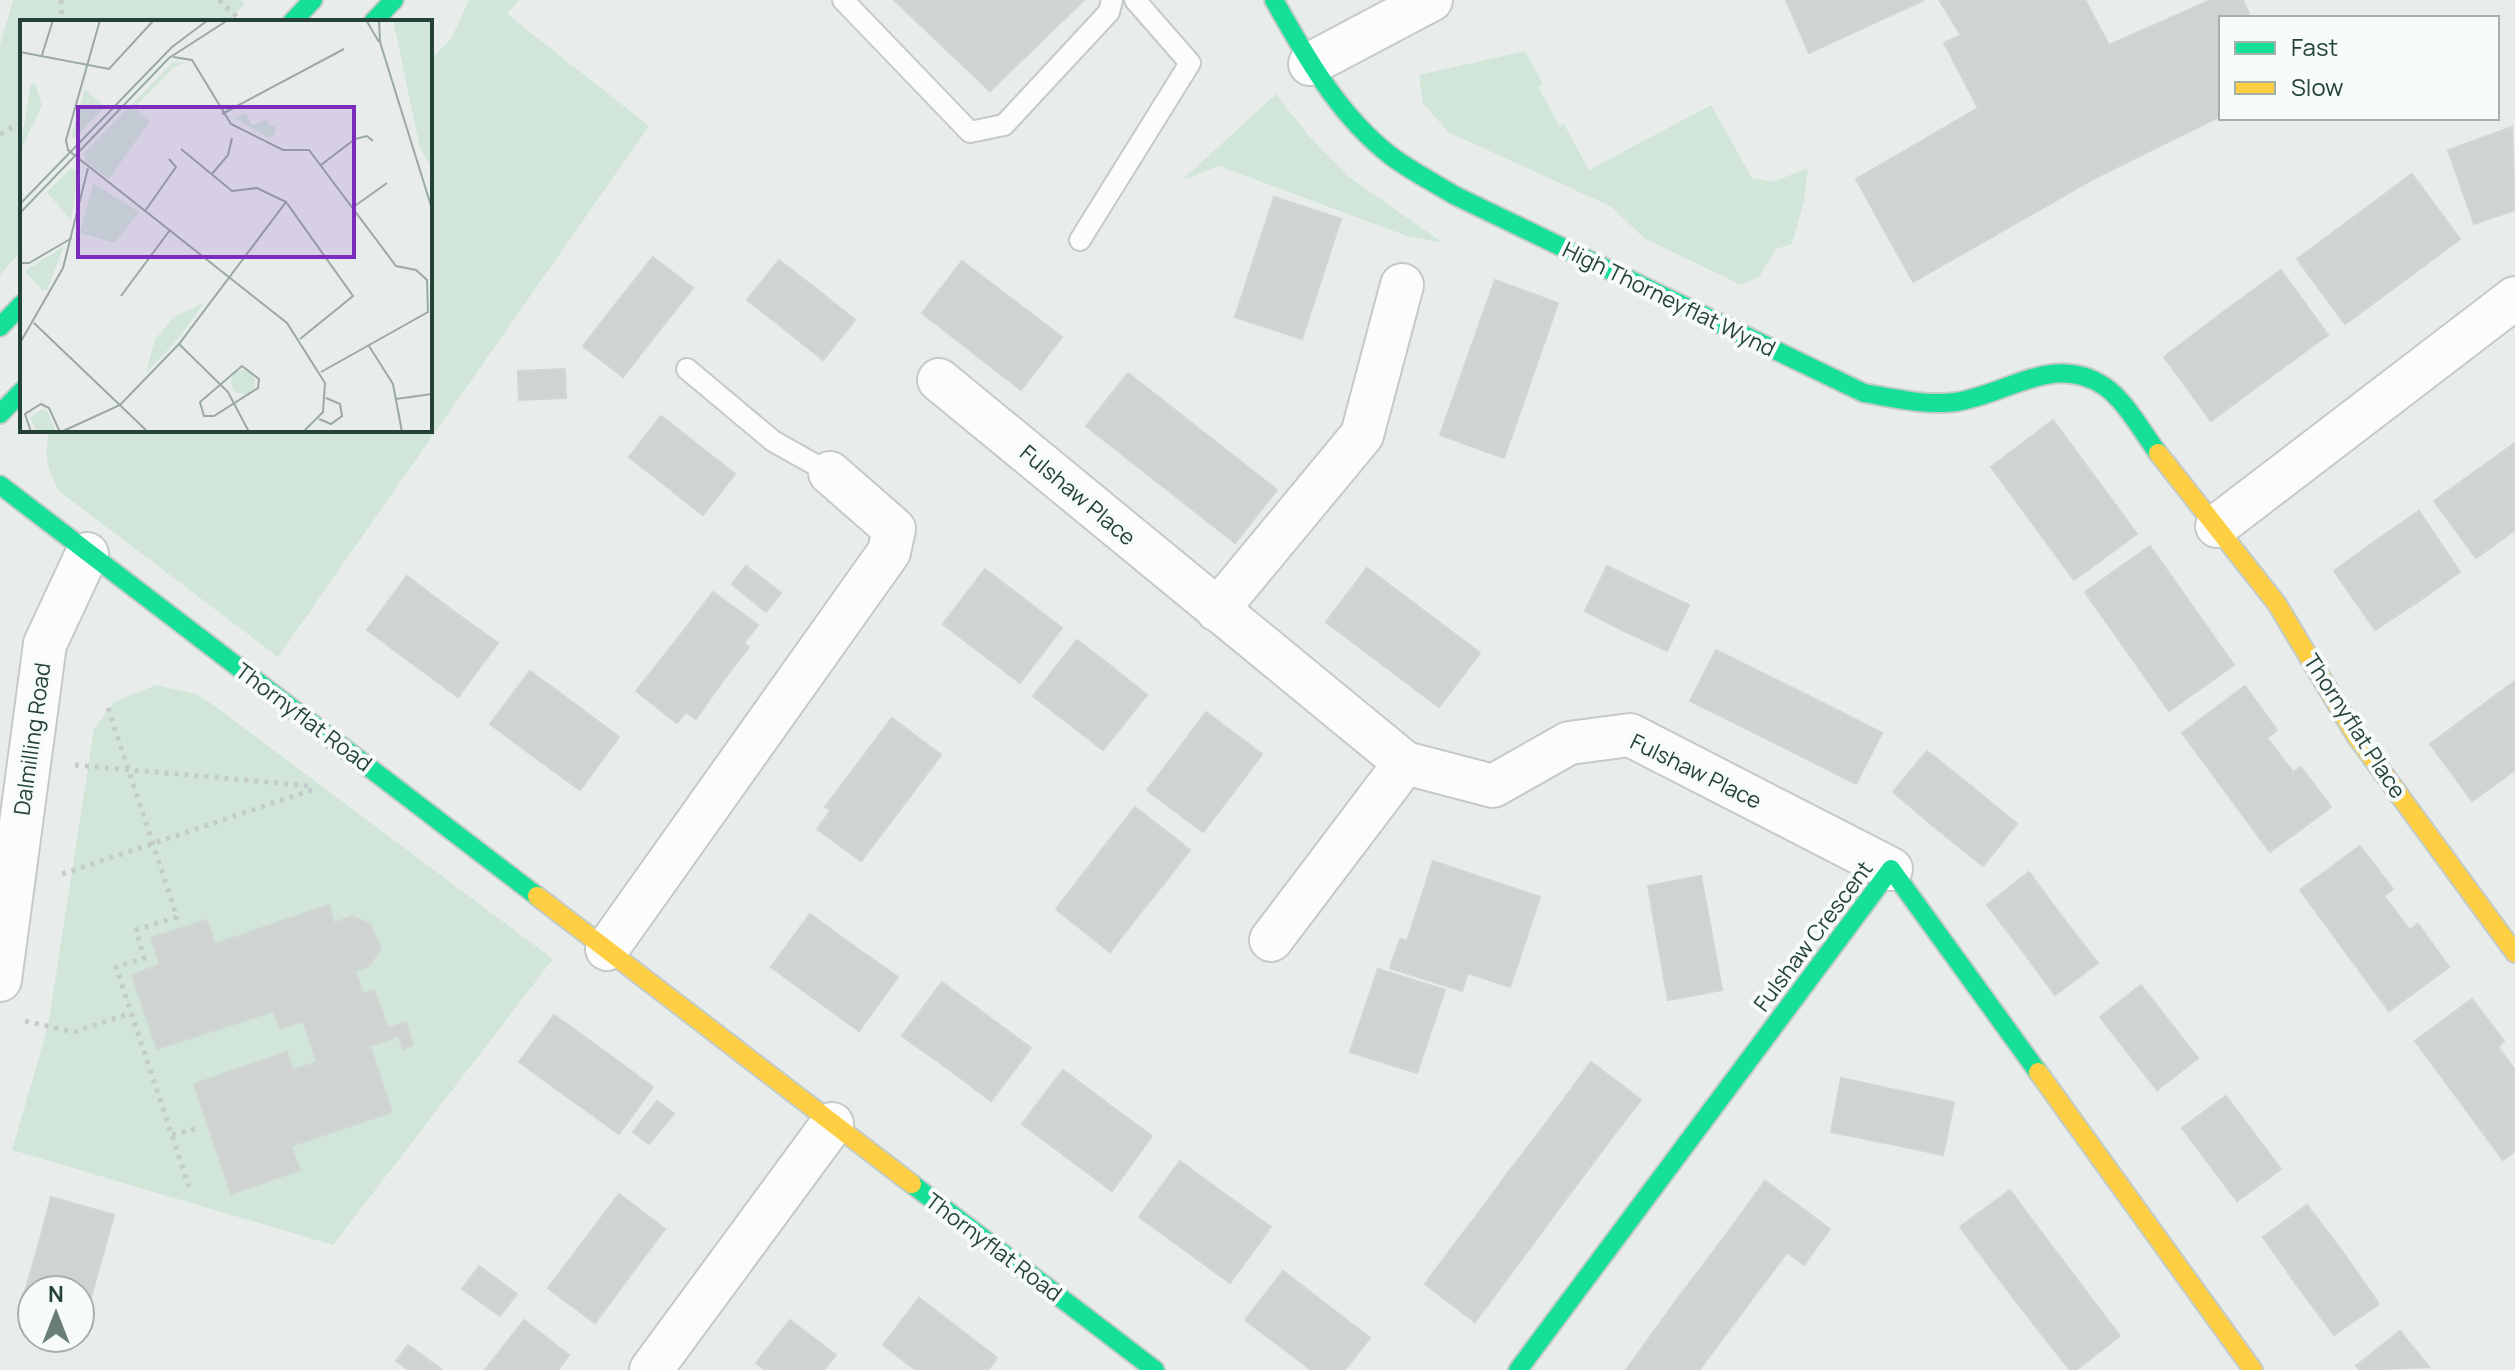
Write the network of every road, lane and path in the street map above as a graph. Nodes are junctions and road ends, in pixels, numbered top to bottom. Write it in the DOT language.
graph roads {
  1 [pos="61,0"];
  2 [pos="219,0"];
  3 [pos="313,0"];
  4 [pos="394,0"];
  5 [pos="843,0"];
  6 [pos="1112,0"];
  7 [pos="1135,0"];
  8 [pos="1274,0"];
  9 [pos="1431,0"];
  10 [pos="62,20"];
  11 [pos="240,20"];
  12 [pos="294,20"];
  13 [pos="375,20"];
  14 [pos="1310,64"];
  15 [pos="20,123"];
  16 [pos="0,134"];
  17 [pos="1080,240"];
  18 [pos="1402,285"];
  19 [pos="2515,298"];
  20 [pos="20,306"];
  21 [pos="0,327"];
  22 [pos="687,369"];
  23 [pos="2078,372"];
  24 [pos="939,380"];
  25 [pos="20,393"];
  26 [pos="0,414"];
  27 [pos="830,473"];
  28 [pos="0,485"];
  29 [pos="2217,526"];
  30 [pos="87,554"];
  31 [pos="1217,610"];
  32 [pos="108,708"];
  33 [pos="29,763"];
  34 [pos="1405,763"];
  35 [pos="130,770"];
  36 [pos="152,844"];
  37 [pos="1891,869"];
  38 [pos="12,892"];
  39 [pos="2508,930"];
  40 [pos="1271,940"];
  41 [pos="607,949"];
  42 [pos="0,980"];
  43 [pos="131,1013"];
  44 [pos="15,1019"];
  45 [pos="832,1124"];
  46 [pos="201,1127"];
  47 [pos="172,1135"];
  48 [pos="189,1187"];
  49 [pos="651,1370"];
  50 [pos="1155,1370"];
  51 [pos="1518,1370"];
  52 [pos="2253,1370"];
  1 -- 10 [label="path"];
  2 -- 11 [label="path"];
  3 -- 12 [label="street"];
  4 -- 13 [label="street"];
  5 -- 6 [label="lane"];
  7 -- 17 [label="lane"];
  8 -- 14 [label="street, High Thorneyflat Wynd"];
  9 -- 14 [label="street"];
  14 -- 23 [label="street, High Thorneyflat Wynd"];
  15 -- 16 [label="path"];
  18 -- 31 [label="street"];
  19 -- 29 [label="street"];
  20 -- 21 [label="street"];
  22 -- 27 [label="lane"];
  23 -- 29 [label="street, Thornyflat Place"];
  24 -- 31 [label="street, Fulshaw Place"];
  25 -- 26 [label="street"];
  27 -- 41 [label="street"];
  28 -- 30 [label="street, Thornyflat Road"];
  29 -- 39 [label="street, Thornyflat Place"];
  30 -- 33 [label="street, Dalmilling Road"];
  30 -- 41 [label="street, Thornyflat Road"];
  31 -- 34 [label="street, Fulshaw Place"];
  32 -- 35 [label="path"];
  33 -- 35 [label="path"];
  33 -- 38 [label="street, Dalmilling Road"];
  34 -- 37 [label="street, Fulshaw Place"];
  34 -- 40 [label="street"];
  35 -- 36 [label="path"];
  35 -- 36 [label="path"];
  36 -- 38 [label="path"];
  36 -- 43 [label="path"];
  37 -- 51 [label="street, Fulshaw Crescent"];
  37 -- 52 [label="street, Fulshaw Crescent"];
  38 -- 42 [label="street, Dalmilling Road"];
  41 -- 45 [label="street, Thornyflat Road"];
  43 -- 44 [label="path"];
  43 -- 47 [label="path"];
  45 -- 49 [label="street"];
  45 -- 50 [label="street, Thornyflat Road"];
  46 -- 47 [label="path"];
  47 -- 48 [label="path"];
}
